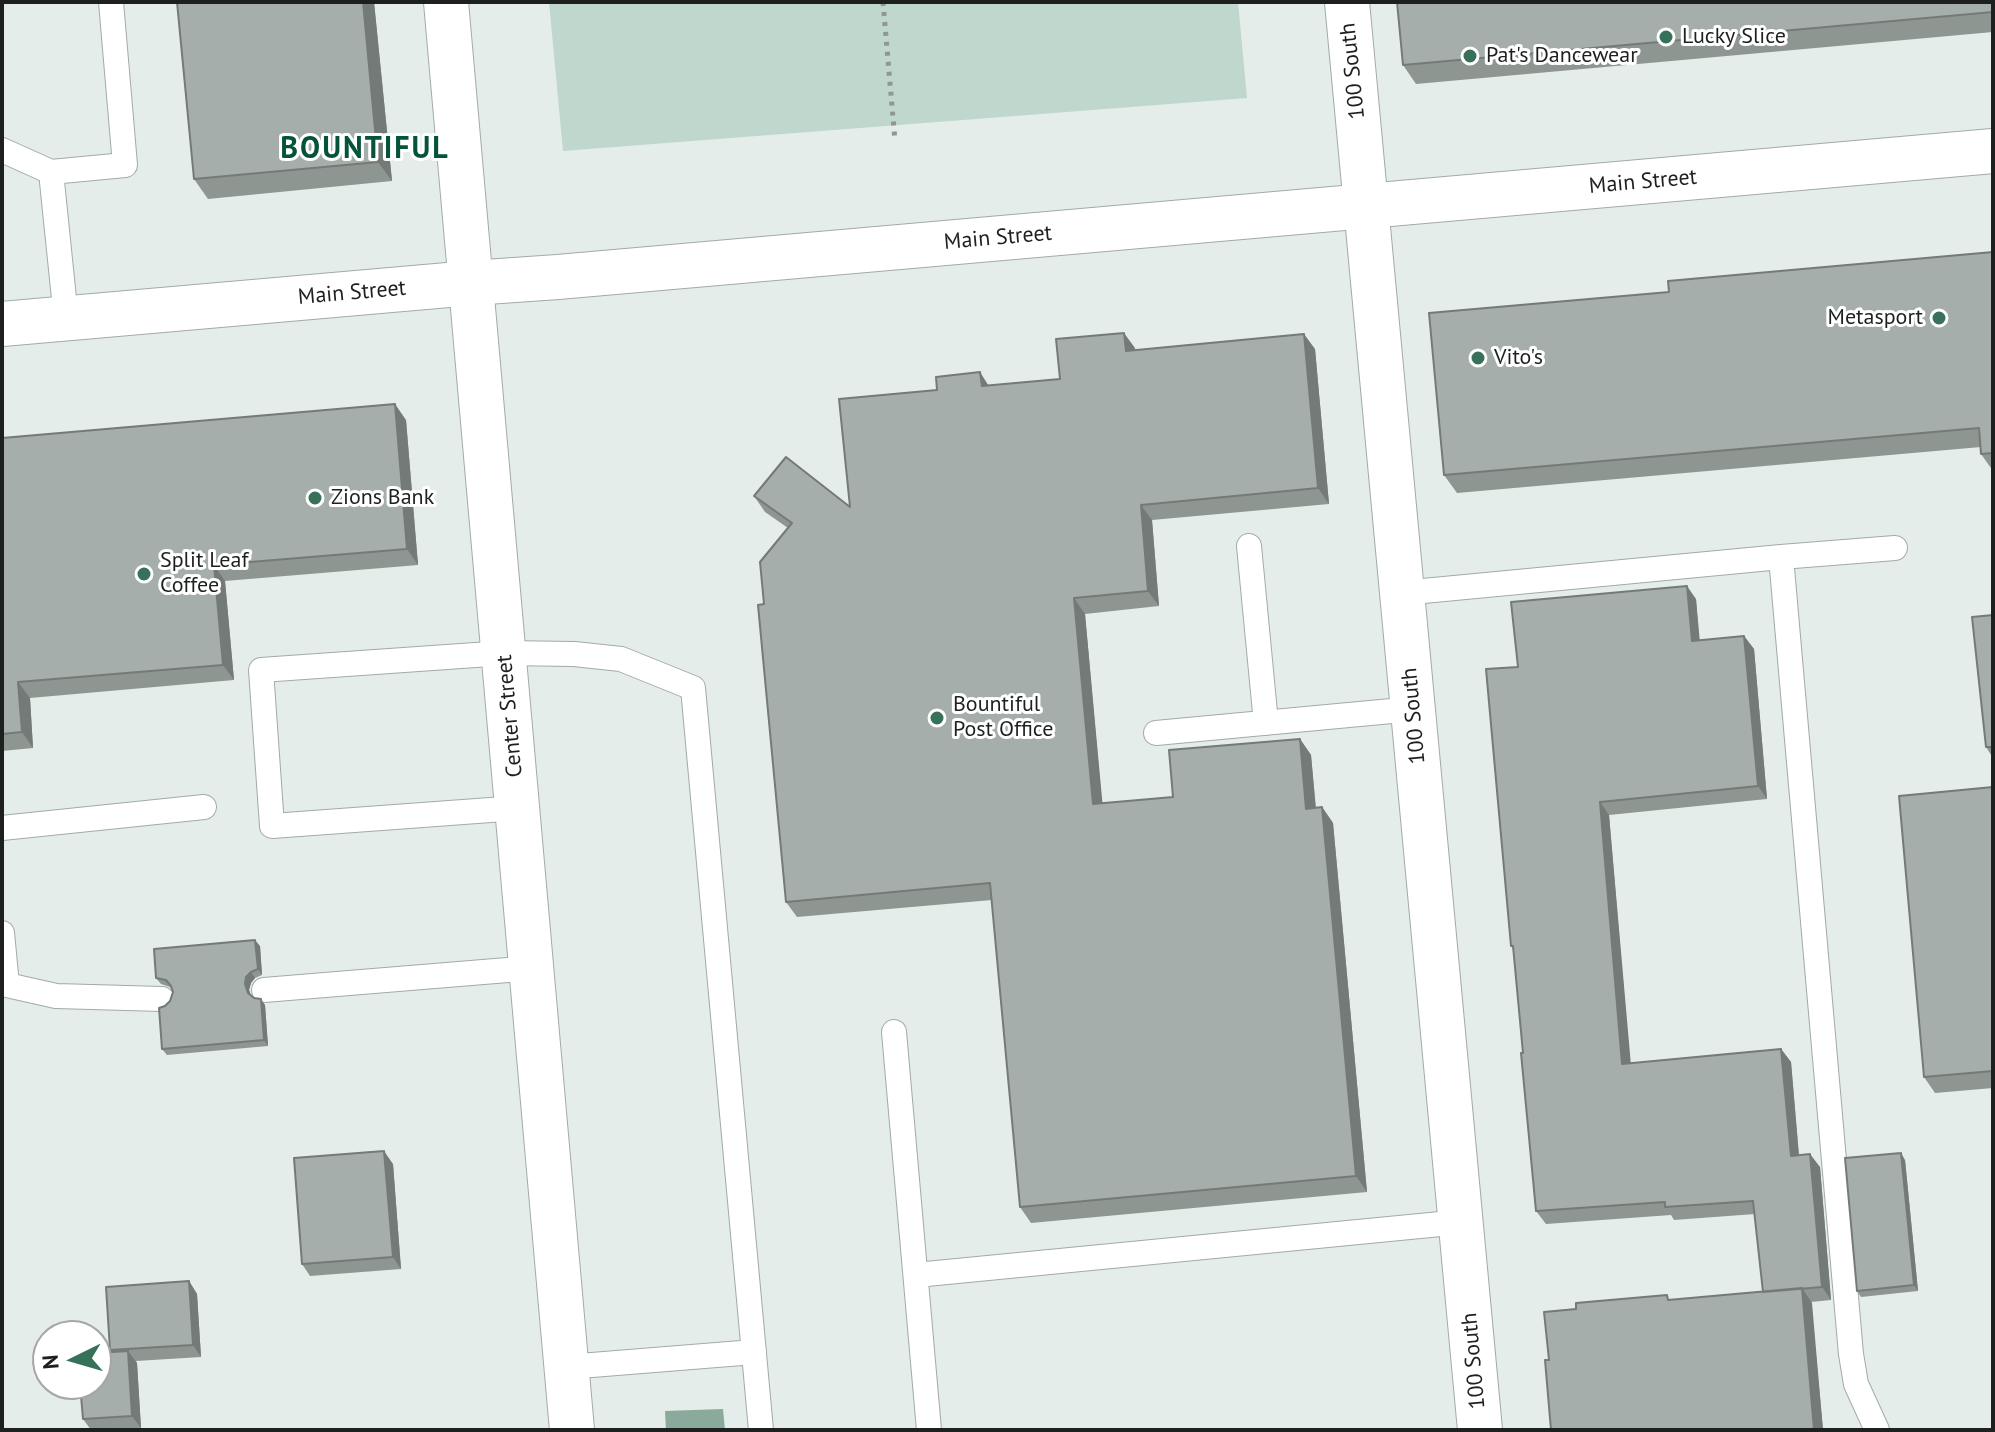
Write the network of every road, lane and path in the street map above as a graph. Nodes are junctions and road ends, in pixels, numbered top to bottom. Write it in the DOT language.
graph roads {
  1 [pos="111,2"];
  2 [pos="446,2"];
  3 [pos="883,2"];
  4 [pos="1347,2"];
  5 [pos="895,141"];
  6 [pos="2,150"];
  7 [pos="1993,151"];
  8 [pos="51,172"];
  9 [pos="1366,206"];
  10 [pos="471,283"];
  11 [pos="66,318"];
  12 [pos="2,324"];
  13 [pos="1249,546"];
  14 [pos="1895,548"];
  15 [pos="1781,557"];
  16 [pos="1402,593"];
  17 [pos="504,653"];
  18 [pos="1413,709"];
  19 [pos="1266,723"];
  20 [pos="1156,733"];
  21 [pos="204,807"];
  22 [pos="518,808"];
  23 [pos="2,828"];
  24 [pos="2,933"];
  25 [pos="532,968"];
  26 [pos="264,990"];
  27 [pos="162,999"];
  28 [pos="894,1032"];
  29 [pos="1461,1222"];
  30 [pos="916,1275"];
  31 [pos="754,1352"];
  32 [pos="567,1367"];
  33 [pos="572,1430"];
  34 [pos="761,1430"];
  35 [pos="929,1430"];
  36 [pos="1480,1430"];
  37 [pos="1877,1430"];
  1 -- 8 [label="lane"];
  2 -- 10 [label="street, Center Street"];
  3 -- 5 [label="path"];
  4 -- 9 [label="street, 100 South"];
  6 -- 8 [label="lane"];
  7 -- 9 [label="street, Main Street"];
  8 -- 11 [label="lane"];
  9 -- 10 [label="street, Main Street"];
  9 -- 16 [label="street, 100 South"];
  10 -- 11 [label="street, Main Street"];
  10 -- 17 [label="street, Center Street"];
  11 -- 12 [label="street, Main Street"];
  13 -- 19 [label="lane"];
  14 -- 15 [label="lane"];
  15 -- 16 [label="lane"];
  15 -- 37 [label="lane"];
  16 -- 18 [label="street, 100 South"];
  17 -- 22 [label="street, Center Street"];
  17 -- 22 [label="lane"];
  17 -- 31 [label="lane"];
  18 -- 19 [label="lane"];
  18 -- 29 [label="street, 100 South"];
  19 -- 20 [label="lane"];
  21 -- 23 [label="lane"];
  22 -- 25 [label="street, Center Street"];
  24 -- 27 [label="lane"];
  25 -- 26 [label="lane"];
  25 -- 32 [label="street, Center Street"];
  28 -- 30 [label="lane"];
  29 -- 30 [label="lane"];
  29 -- 36 [label="street, 100 South"];
  30 -- 35 [label="lane"];
  31 -- 32 [label="lane"];
  31 -- 34 [label="lane"];
  32 -- 33 [label="street, Center Street"];
}
